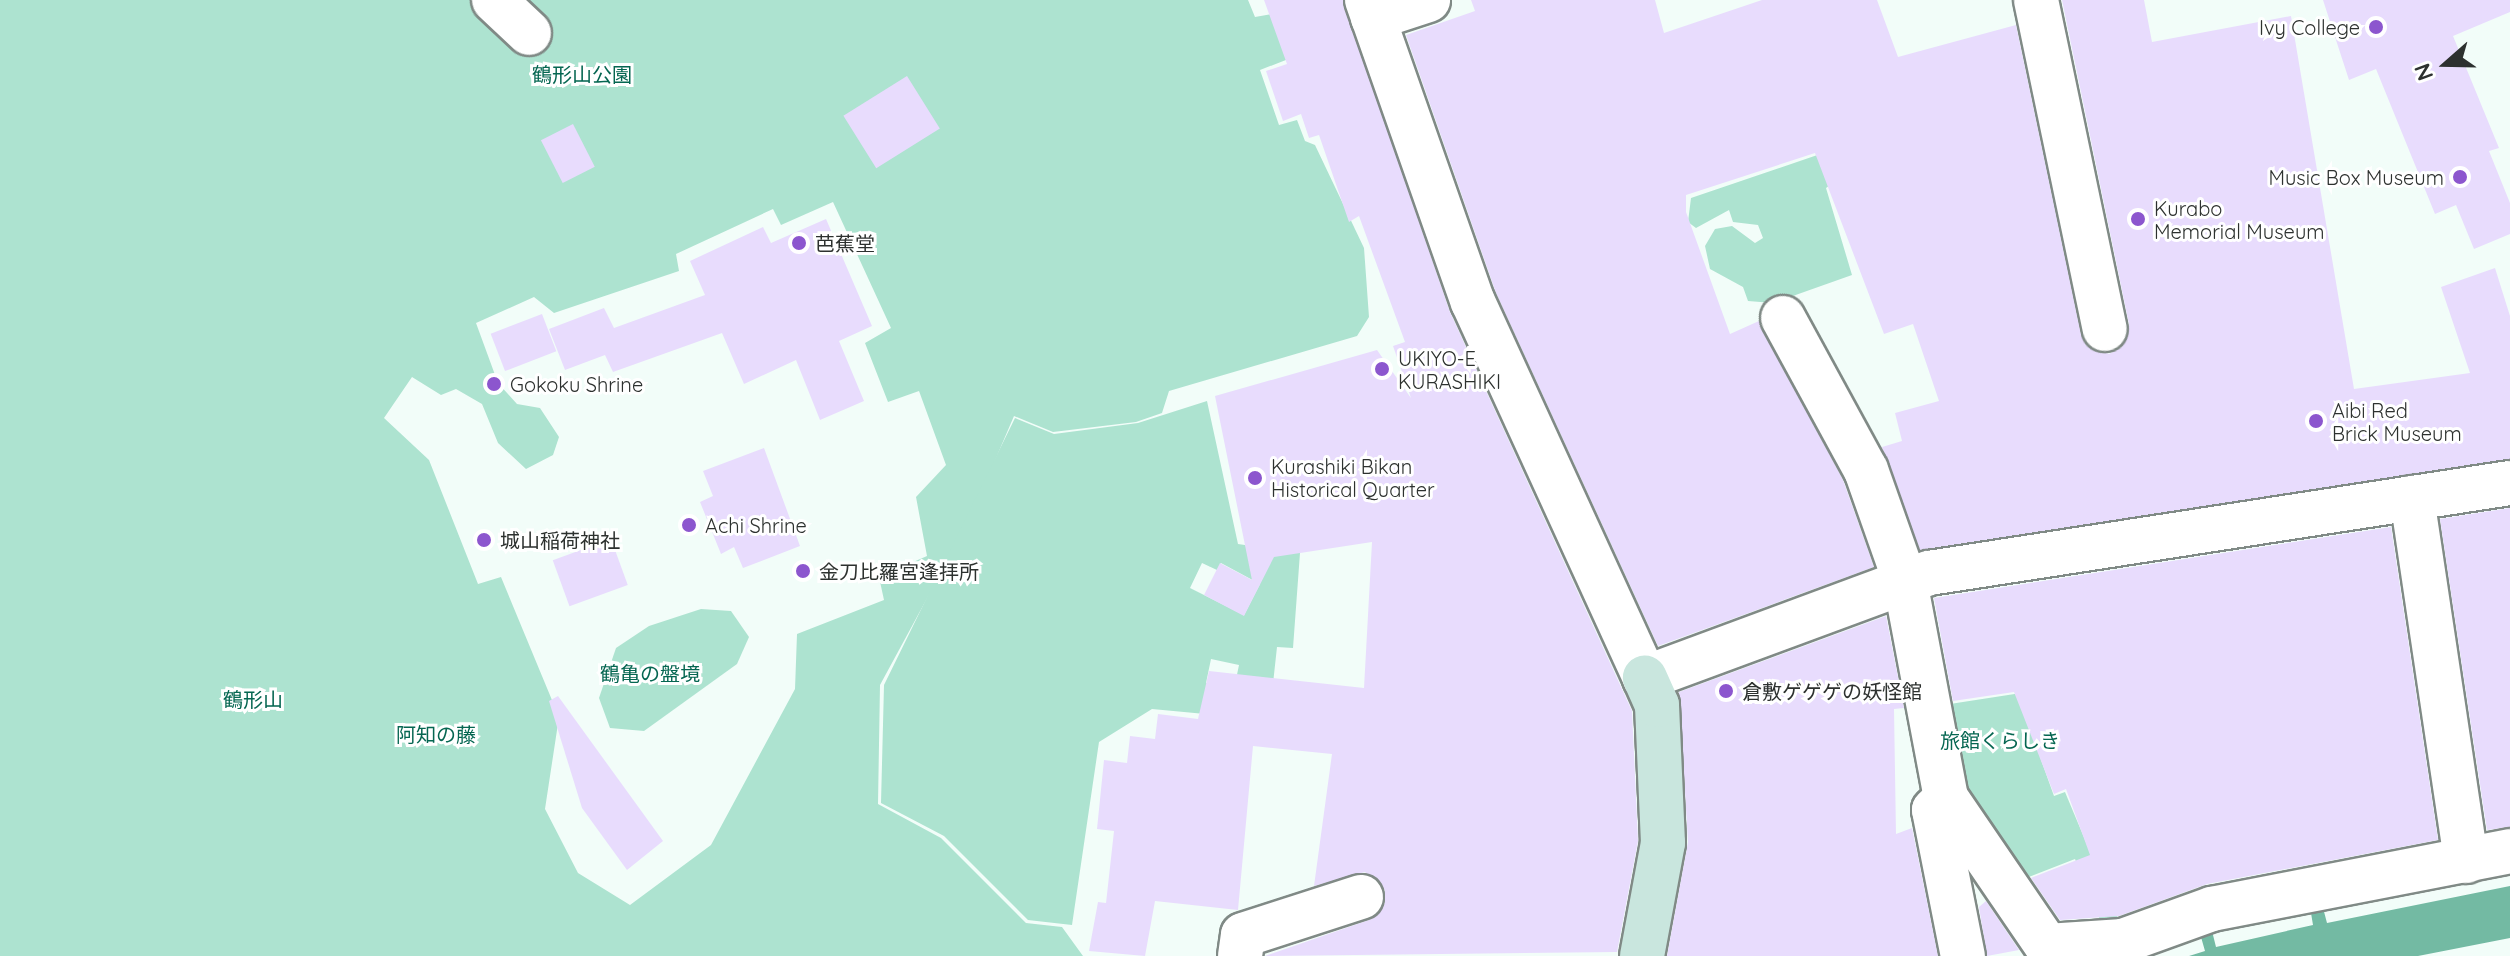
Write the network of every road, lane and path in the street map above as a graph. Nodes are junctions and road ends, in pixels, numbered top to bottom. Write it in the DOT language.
graph roads {
  1 [pos="494,0"];
  2 [pos="1428,0"];
  3 [pos="2036,0"];
  4 [pos="1370,9"];
  5 [pos="529,33"];
  6 [pos="1783,318"];
  7 [pos="2105,329"];
  8 [pos="2510,483"];
  9 [pos="2412,498"];
  10 [pos="1905,581"];
  11 [pos="1645,678"];
  12 [pos="1946,798"];
  13 [pos="2510,851"];
  14 [pos="2466,861"];
  15 [pos="1361,897"];
  16 [pos="2122,948"];
  17 [pos="2044,951"];
  18 [pos="1240,956"];
  19 [pos="1642,956"];
  20 [pos="1963,956"];
  1 -- 5 [label="street"];
  2 -- 4 [label="street"];
  3 -- 7 [label="street"];
  4 -- 11 [label="street"];
  6 -- 10 [label="street"];
  8 -- 9 [label="street"];
  9 -- 10 [label="street"];
  9 -- 14 [label="street"];
  10 -- 11 [label="street"];
  10 -- 12 [label="street"];
  11 -- 19 [label="street"];
  12 -- 17 [label="street"];
  12 -- 20 [label="street"];
  13 -- 14 [label="street"];
  14 -- 16 [label="street"];
  15 -- 18 [label="street"];
  16 -- 17 [label="street"];
}
